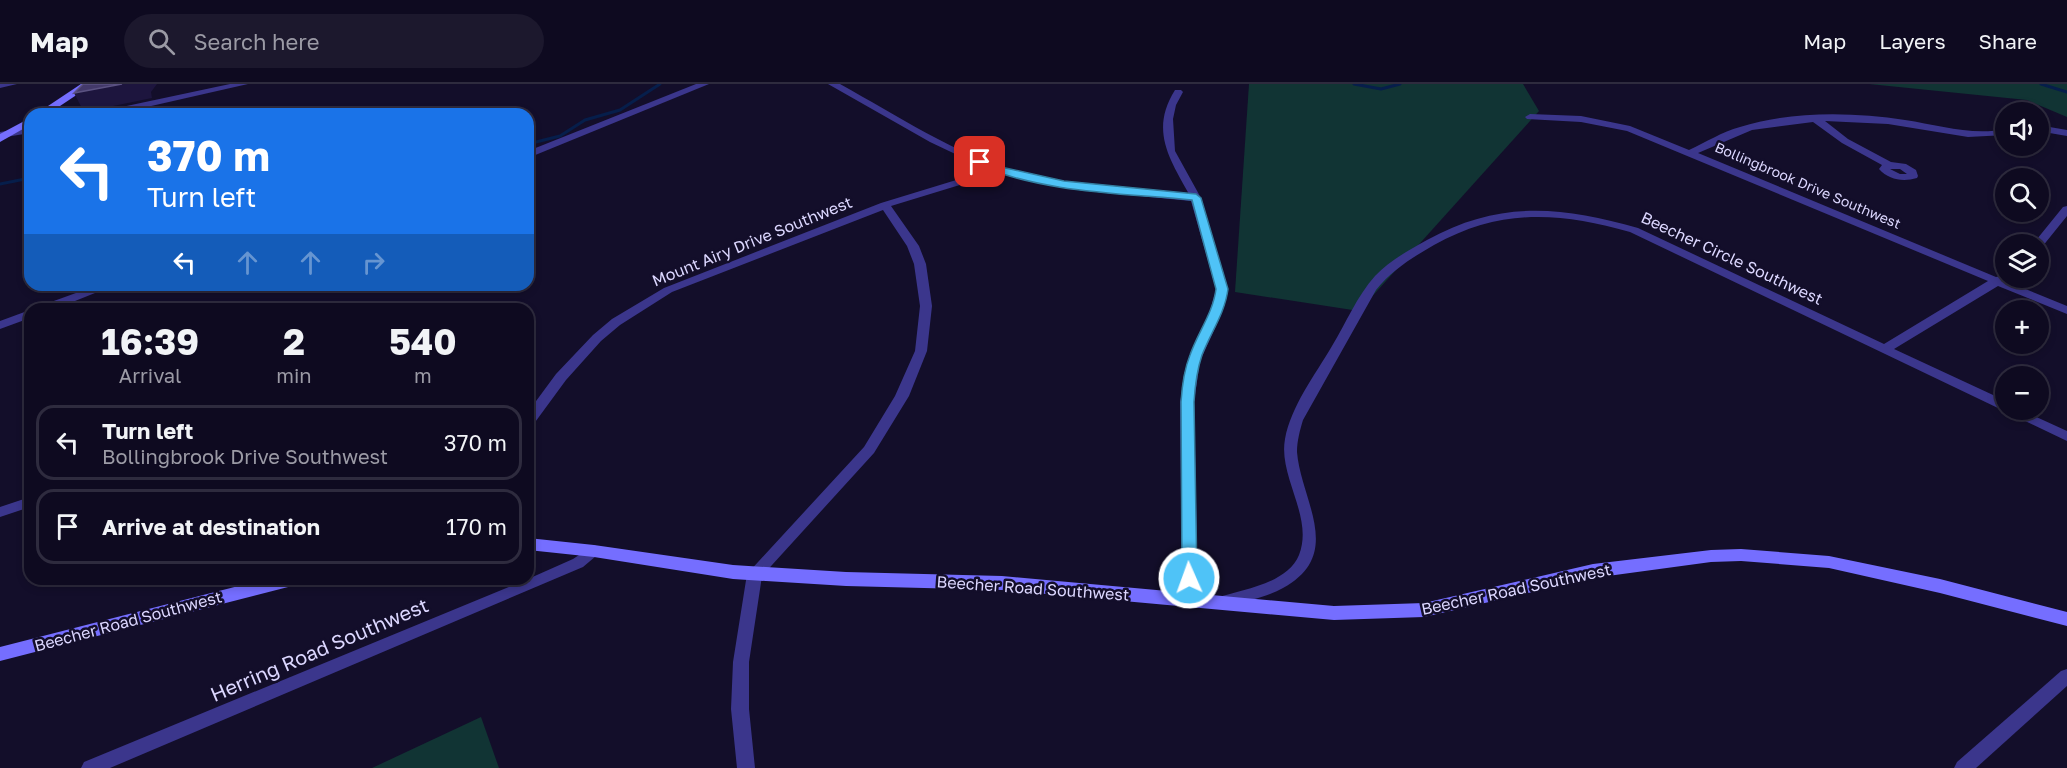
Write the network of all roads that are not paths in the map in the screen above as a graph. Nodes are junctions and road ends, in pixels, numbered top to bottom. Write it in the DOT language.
graph roads {
  1 [pos="12,84"];
  2 [pos="88,84"];
  3 [pos="243,84"];
  4 [pos="704,84"];
  5 [pos="833,84"];
  6 [pos="0,85"];
  7 [pos="1178,92"];
  8 [pos="50,108"];
  9 [pos="131,108"];
  10 [pos="1530,117"];
  11 [pos="1817,120"];
  12 [pos="24,124"];
  13 [pos="24,131"];
  14 [pos="2049,131"];
  15 [pos="1995,133"];
  16 [pos="2067,133"];
  17 [pos="2,136"];
  18 [pos="534,153"];
  19 [pos="1691,153"];
  20 [pos="1888,165"];
  21 [pos="998,170"];
  22 [pos="1196,198"];
  23 [pos="885,205"];
  24 [pos="2067,209"];
  25 [pos="2047,234"];
  26 [pos="1995,275"];
  27 [pos="1995,282"];
  28 [pos="2022,288"];
  29 [pos="93,291"];
  30 [pos="60,303"];
  31 [pos="2067,310"];
  32 [pos="24,316"];
  33 [pos="0,325"];
  34 [pos="1885,349"];
  35 [pos="1995,402"];
  36 [pos="534,414"];
  37 [pos="2033,420"];
  38 [pos="2067,436"];
  39 [pos="24,504"];
  40 [pos="0,512"];
  41 [pos="534,545"];
  42 [pos="594,551"];
  43 [pos="755,574"];
  44 [pos="534,582"];
  45 [pos="269,585"];
  46 [pos="526,585"];
  47 [pos="1190,599"];
  48 [pos="1222,602"];
  49 [pos="2067,618"];
  50 [pos="0,654"];
  51 [pos="2067,676"];
  52 [pos="100,766"];
  53 [pos="746,768"];
  54 [pos="1963,768"];
  1 -- 6 [label="street"];
  2 -- 8 [label="street"];
  3 -- 9 [label="street"];
  4 -- 18 [label="street"];
  5 -- 21 [label="street"];
  7 -- 22 [label="street"];
  10 -- 19 [label="street, Bollingbrook Drive Southwest"];
  11 -- 15 [label="street"];
  11 -- 19 [label="street"];
  11 -- 20 [label="street"];
  12 -- 17 [label="street"];
  13 -- 17 [label="street"];
  14 -- 16 [label="street"];
  19 -- 26 [label="street, Bollingbrook Drive Southwest"];
  21 -- 22 [label="street"];
  21 -- 23 [label="street, Mount Airy Drive Southwest"];
  22 -- 47 [label="street"];
  23 -- 36 [label="street, Mount Airy Drive Southwest"];
  23 -- 43 [label="street"];
  24 -- 25 [label="street"];
  27 -- 34 [label="street"];
  28 -- 31 [label="street, Bollingbrook Drive Southwest"];
  29 -- 30 [label="street"];
  32 -- 33 [label="street"];
  34 -- 35 [label="street, Beecher Circle Southwest"];
  34 -- 48 [label="street, Beecher Circle Southwest"];
  37 -- 38 [label="street"];
  39 -- 40 [label="street"];
  41 -- 42 [label="street, Beecher Road Southwest"];
  42 -- 43 [label="street, Beecher Road Southwest"];
  42 -- 44 [label="street, Herring Road Southwest"];
  43 -- 47 [label="street, Beecher Road Southwest"];
  43 -- 53 [label="street"];
  45 -- 50 [label="street, Beecher Road Southwest"];
  46 -- 52 [label="street, Herring Road Southwest"];
  47 -- 48 [label="street, Beecher Road Southwest"];
  48 -- 49 [label="street, Beecher Road Southwest"];
  51 -- 54 [label="street"];
}
